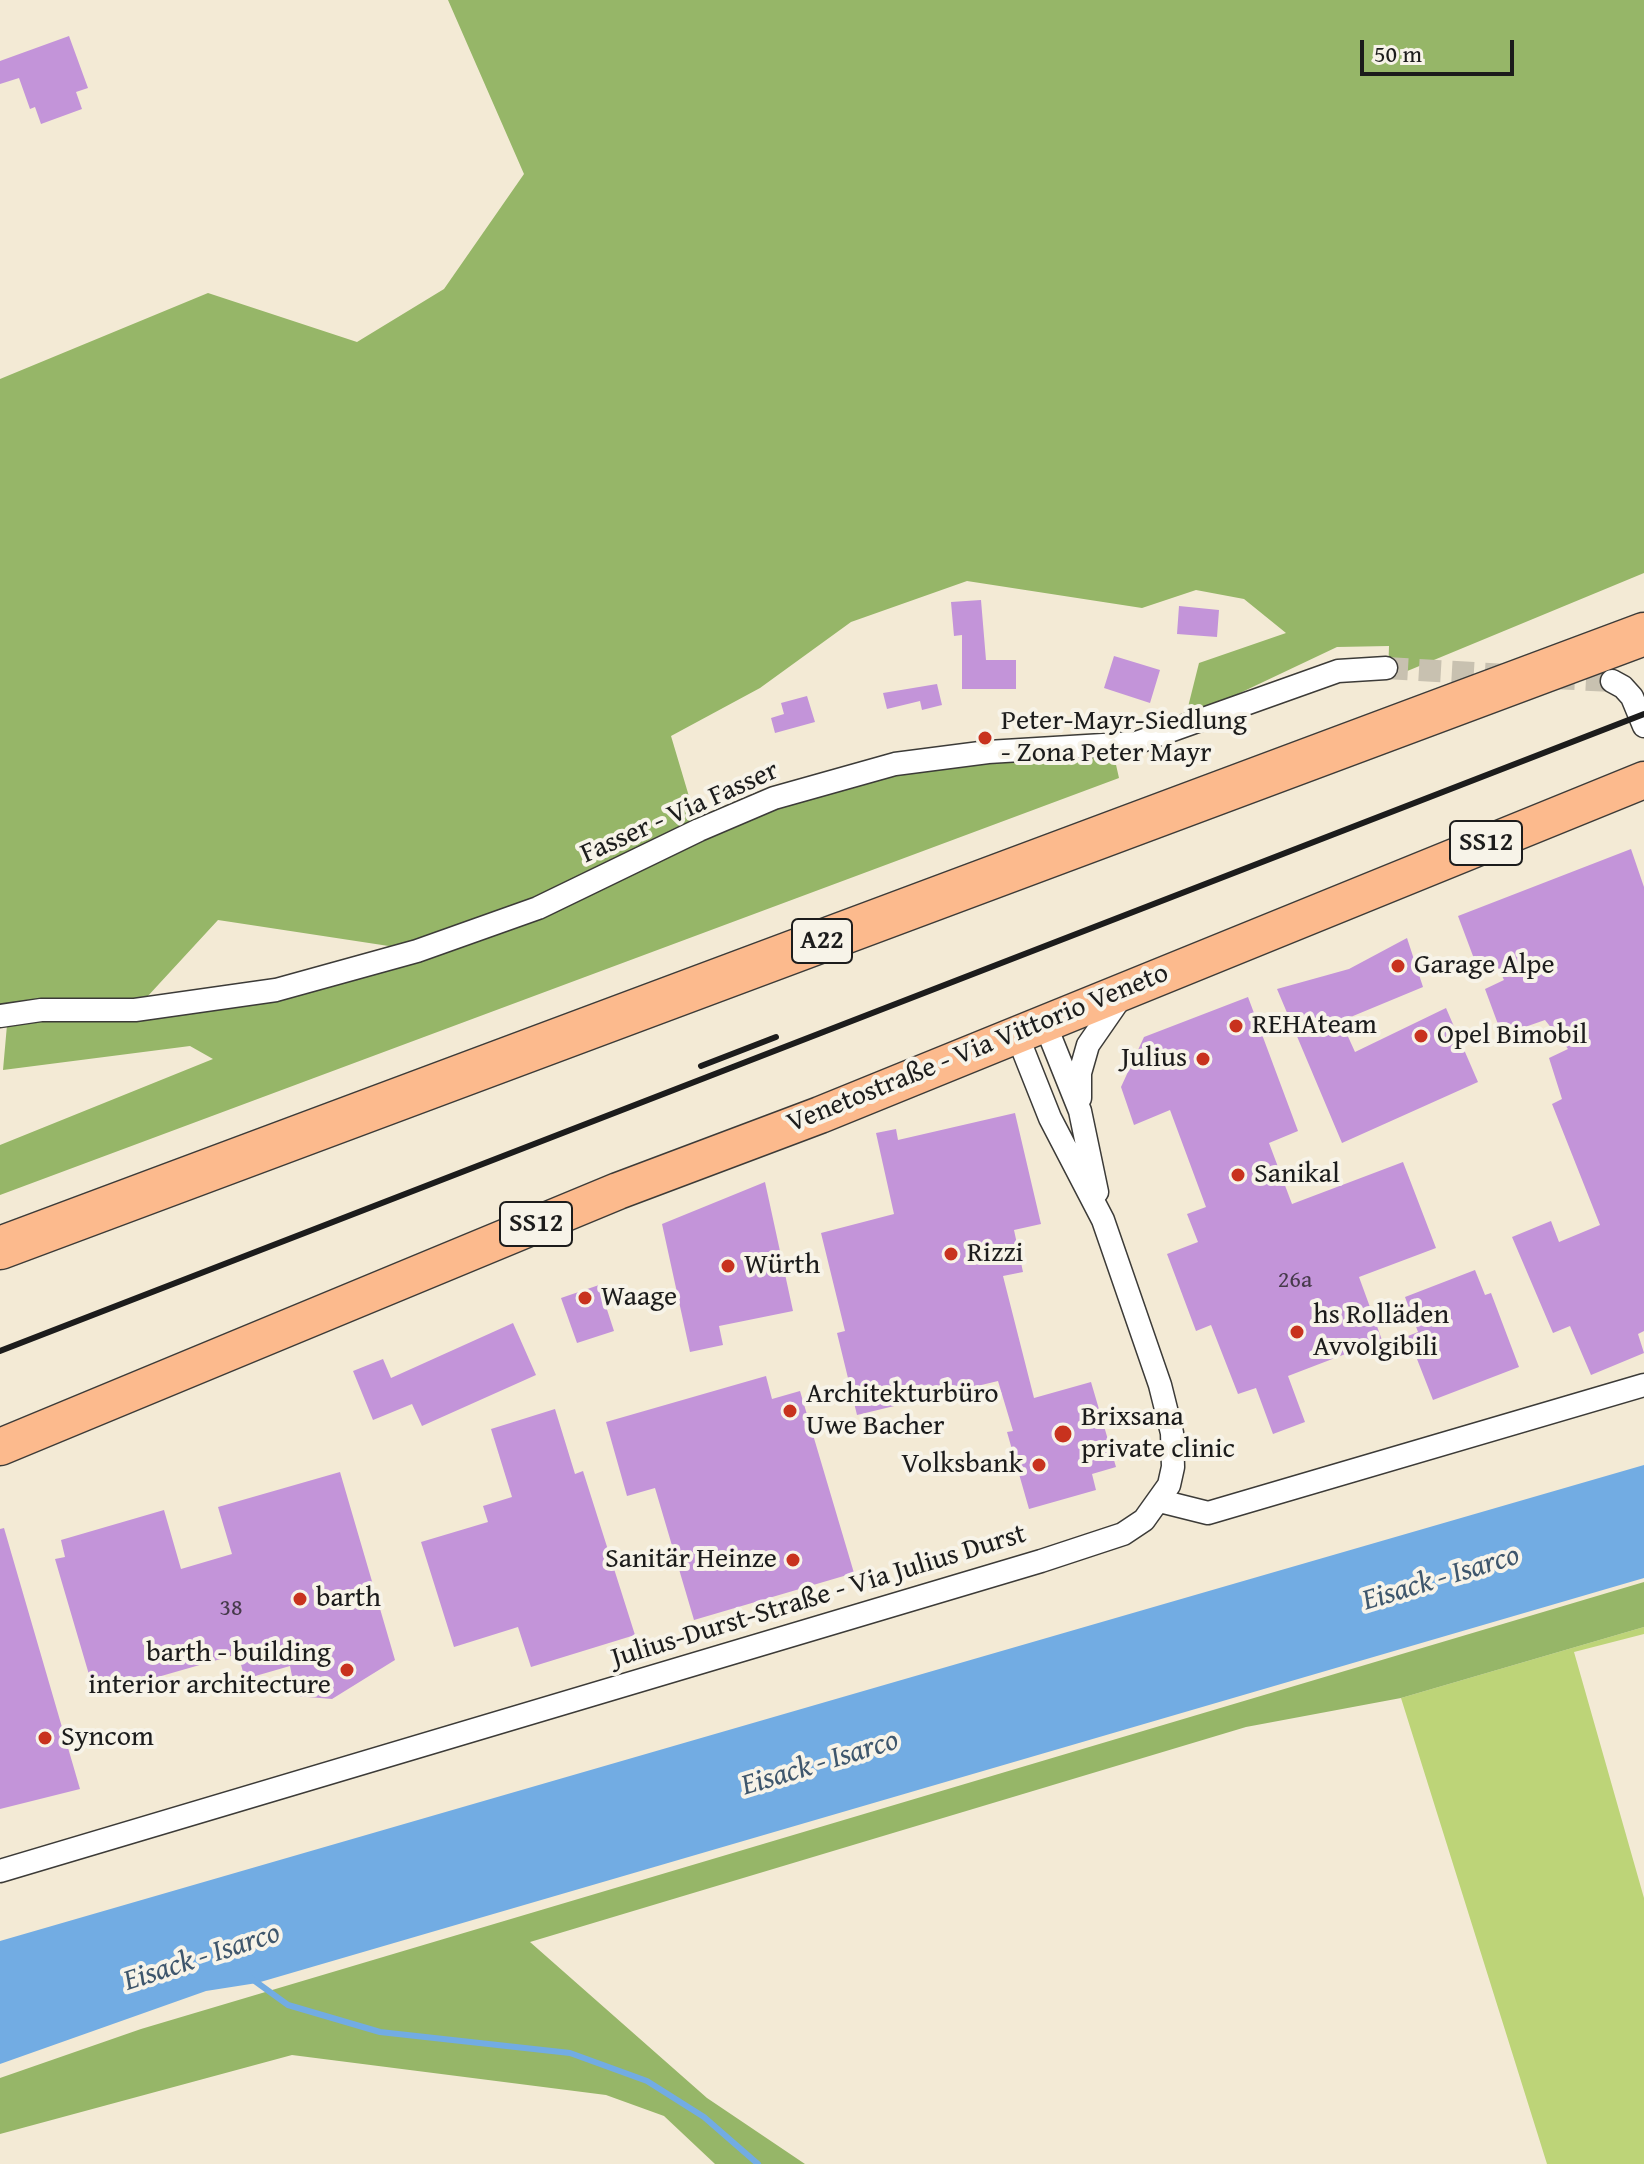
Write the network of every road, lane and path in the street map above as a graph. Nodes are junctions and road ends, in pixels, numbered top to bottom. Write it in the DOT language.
graph roads {
  1 [pos="1644,606"];
  2 [pos="1644,634"];
  3 [pos="1386,668"];
  4 [pos="1612,681"];
  5 [pos="1644,726"];
  6 [pos="1644,780"];
  7 [pos="1126,990"];
  8 [pos="0,1016"];
  9 [pos="1031,1029"];
  10 [pos="1080,1111"];
  11 [pos="0,1219"];
  12 [pos="1103,1220"];
  13 [pos="0,1248"];
  14 [pos="1644,1385"];
  15 [pos="0,1447"];
  16 [pos="1160,1501"];
  17 [pos="0,1871"];
  1 -- 11 [label="highway, A22"];
  2 -- 13 [label="highway, A22"];
  3 -- 8 [label="street, Fasser - Via Fasser"];
  4 -- 5 [label="street"];
  6 -- 7 [label="main road, Venetostraße - Via Vittorio Veneto / SS12"];
  7 -- 9 [label="main road, Venetostraße - Via Vittorio Veneto / SS12"];
  7 -- 10 [label="street"];
  9 -- 10 [label="street"];
  9 -- 12 [label="street"];
  9 -- 15 [label="main road, Venetostraße - Via Vittorio Veneto / SS12"];
  10 -- 12 [label="street"];
  12 -- 16 [label="street"];
  14 -- 16 [label="street"];
  16 -- 17 [label="street, Julius-Durst-Straße - Via Julius Durst"];
}
